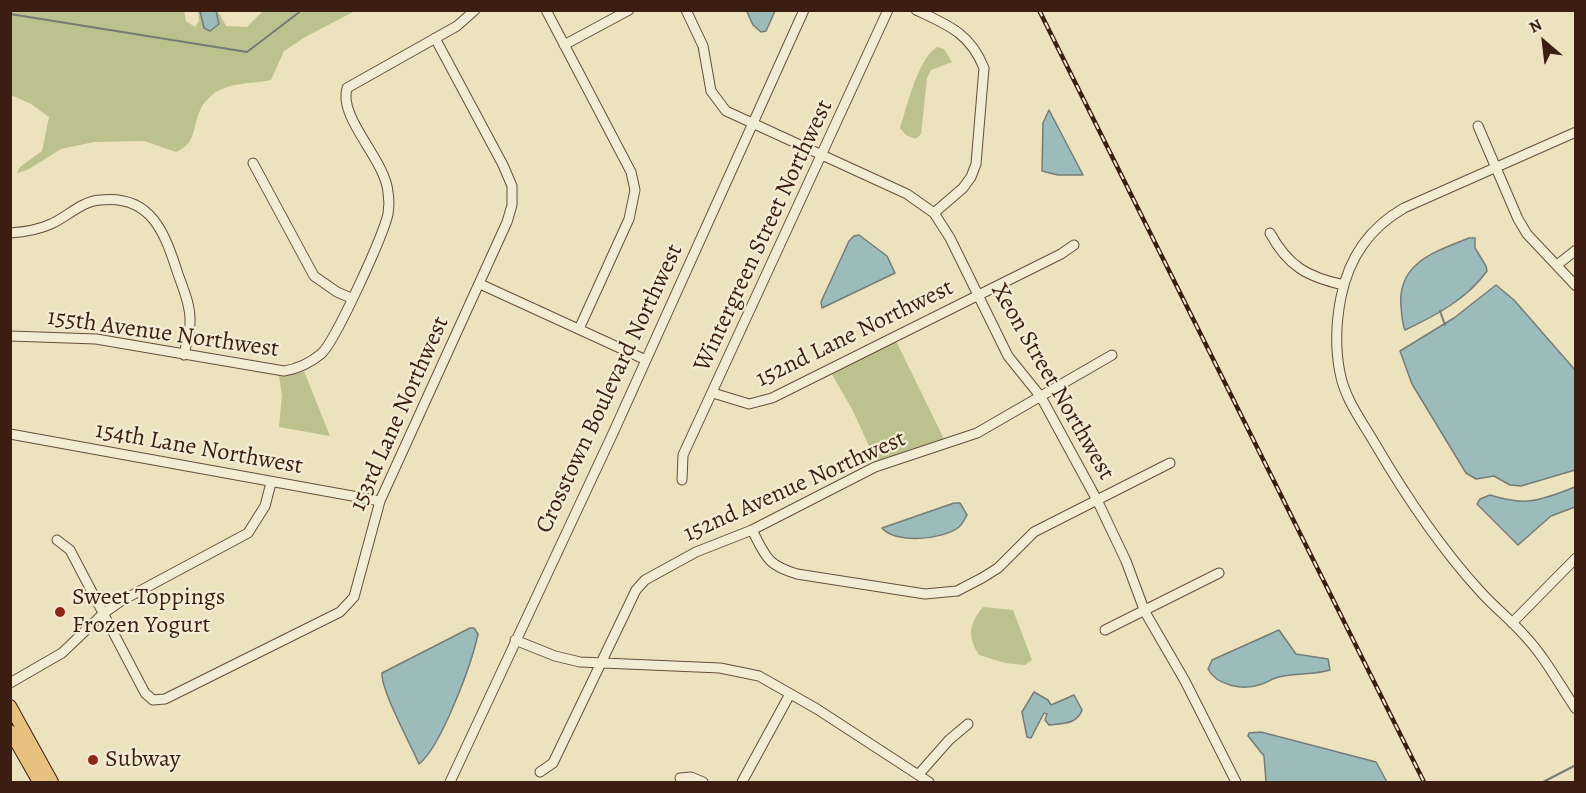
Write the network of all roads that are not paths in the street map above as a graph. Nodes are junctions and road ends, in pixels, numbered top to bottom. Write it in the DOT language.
graph roads {
  1 [pos="475,10"];
  2 [pos="546,10"];
  3 [pos="629,10"];
  4 [pos="686,10"];
  5 [pos="804,10"];
  6 [pos="888,10"];
  7 [pos="916,10"];
  8 [pos="435,38"];
  9 [pos="564,45"];
  10 [pos="752,124"];
  11 [pos="1478,126"];
  12 [pos="1575,132"];
  13 [pos="824,154"];
  14 [pos="253,163"];
  15 [pos="1496,167"];
  16 [pos="934,213"];
  17 [pos="10,233"];
  18 [pos="1270,233"];
  19 [pos="1074,245"];
  20 [pos="1575,250"];
  21 [pos="1557,266"];
  22 [pos="480,284"];
  23 [pos="1344,285"];
  24 [pos="1575,286"];
  25 [pos="979,295"];
  26 [pos="351,298"];
  27 [pos="579,329"];
  28 [pos="10,336"];
  29 [pos="184,355"];
  30 [pos="1112,355"];
  31 [pos="646,360"];
  32 [pos="713,393"];
  33 [pos="1041,397"];
  34 [pos="11,434"];
  35 [pos="1170,463"];
  36 [pos="682,480"];
  37 [pos="271,483"];
  38 [pos="1097,500"];
  39 [pos="380,501"];
  40 [pos="752,530"];
  41 [pos="57,540"];
  42 [pos="1575,558"];
  43 [pos="1219,573"];
  44 [pos="1145,612"];
  45 [pos="104,613"];
  46 [pos="1512,623"];
  47 [pos="1105,630"];
  48 [pos="515,640"];
  49 [pos="599,664"];
  50 [pos="10,683"];
  51 [pos="790,694"];
  52 [pos="1574,703"];
  53 [pos="10,706"];
  54 [pos="968,724"];
  55 [pos="10,731"];
  56 [pos="540,772"];
  57 [pos="919,774"];
  58 [pos="680,778"];
  59 [pos="39,783"];
  60 [pos="52,783"];
  61 [pos="450,783"];
  62 [pos="703,783"];
  63 [pos="742,783"];
  64 [pos="929,783"];
  65 [pos="1236,783"];
  1 -- 8 [label="street"];
  2 -- 9 [label="street"];
  3 -- 9 [label="street"];
  4 -- 10 [label="street, Xeon Street Northwest"];
  5 -- 10 [label="street, Crosstown Boulevard Northwest"];
  6 -- 13 [label="street, Wintergreen Street Northwest"];
  7 -- 16 [label="street"];
  8 -- 22 [label="street, 153rd Lane Northwest"];
  8 -- 26 [label="street, 155th Avenue Northwest"];
  9 -- 27 [label="street"];
  10 -- 13 [label="street, Xeon Street Northwest"];
  10 -- 31 [label="street, Crosstown Boulevard Northwest"];
  11 -- 15 [label="street"];
  12 -- 15 [label="street"];
  13 -- 16 [label="street, Xeon Street Northwest"];
  13 -- 32 [label="street, Wintergreen Street Northwest"];
  14 -- 26 [label="street"];
  15 -- 21 [label="street"];
  15 -- 23 [label="street"];
  16 -- 25 [label="street, Xeon Street Northwest"];
  17 -- 29 [label="street"];
  18 -- 23 [label="street"];
  19 -- 25 [label="street, 152nd Lane Northwest"];
  20 -- 21 [label="street"];
  21 -- 24 [label="street"];
  22 -- 27 [label="street"];
  22 -- 39 [label="street, 153rd Lane Northwest"];
  23 -- 46 [label="street"];
  25 -- 32 [label="street, 152nd Lane Northwest"];
  25 -- 33 [label="street, Xeon Street Northwest"];
  26 -- 29 [label="street, 155th Avenue Northwest"];
  27 -- 31 [label="street"];
  28 -- 29 [label="street, 155th Avenue Northwest"];
  30 -- 33 [label="street, 152nd Avenue Northwest"];
  31 -- 48 [label="street, Crosstown Boulevard Northwest"];
  32 -- 36 [label="street, Wintergreen Street Northwest"];
  33 -- 38 [label="street, Xeon Street Northwest"];
  33 -- 40 [label="street, 152nd Avenue Northwest"];
  34 -- 37 [label="street, 154th Lane Northwest"];
  35 -- 38 [label="street"];
  37 -- 39 [label="street, 154th Lane Northwest"];
  37 -- 45 [label="street"];
  38 -- 40 [label="street"];
  38 -- 44 [label="street, Xeon Street Northwest"];
  39 -- 45 [label="street, 153rd Lane Northwest"];
  40 -- 49 [label="street, 152nd Avenue Northwest"];
  41 -- 45 [label="street"];
  42 -- 46 [label="street"];
  43 -- 44 [label="street"];
  44 -- 47 [label="street"];
  44 -- 65 [label="street, Xeon Street Northwest"];
  45 -- 50 [label="street"];
  46 -- 52 [label="street"];
  48 -- 49 [label="street"];
  48 -- 61 [label="street, Crosstown Boulevard Northwest"];
  49 -- 51 [label="street"];
  49 -- 56 [label="street"];
  51 -- 57 [label="street"];
  51 -- 63 [label="street"];
  53 -- 60 [label="main road"];
  54 -- 57 [label="street"];
  55 -- 59 [label="main road"];
  57 -- 64 [label="street"];
  58 -- 62 [label="street"];
}
